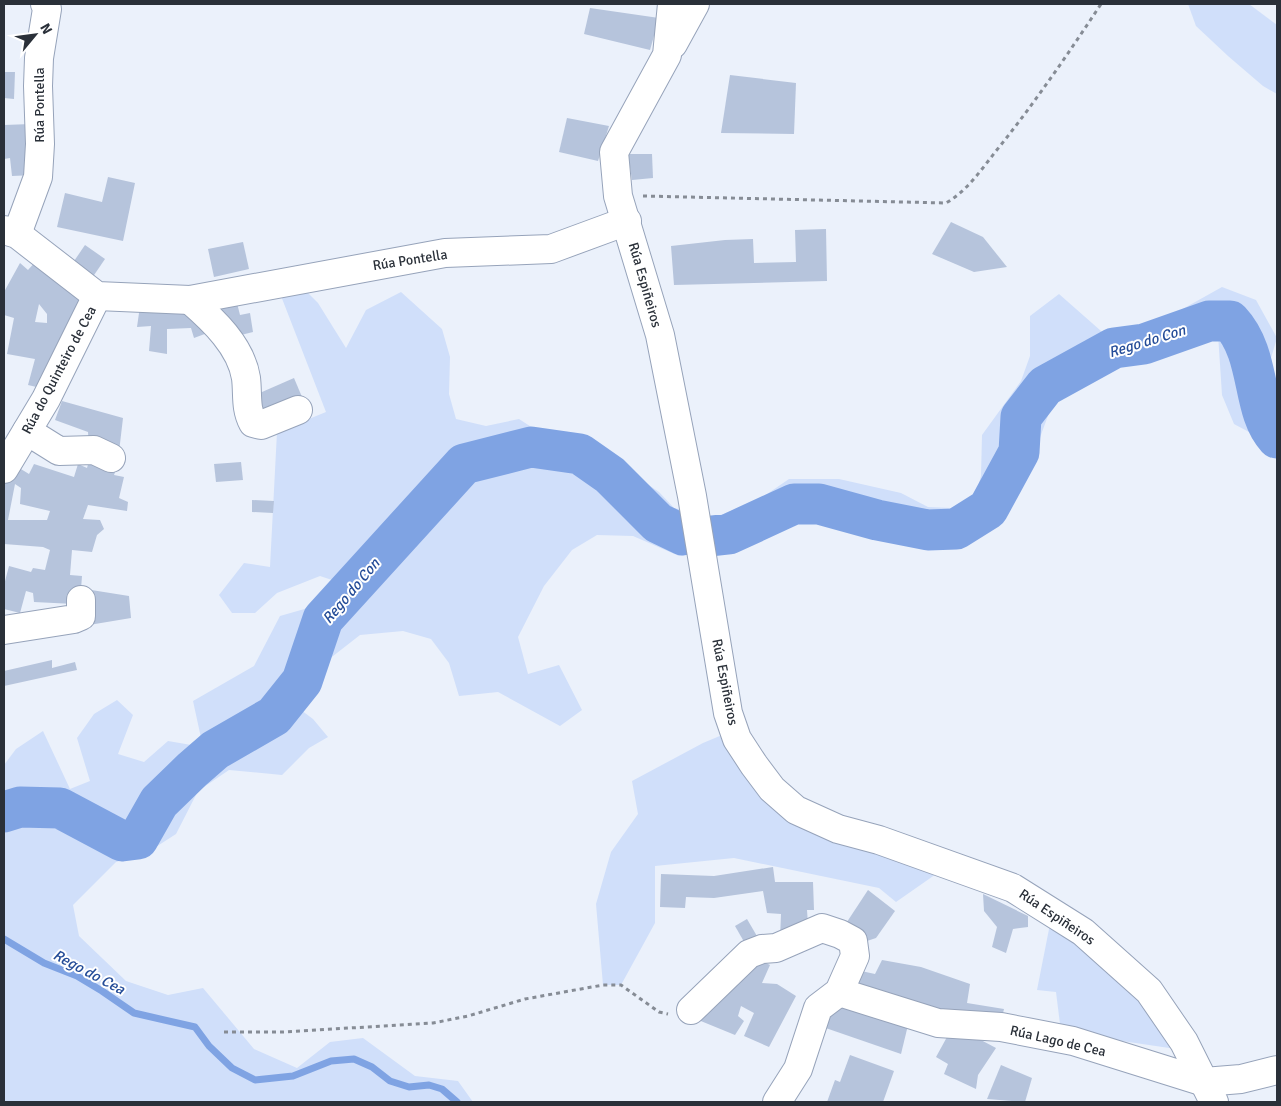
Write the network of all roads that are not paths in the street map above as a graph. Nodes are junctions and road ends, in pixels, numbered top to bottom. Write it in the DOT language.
graph roads {
  1 [pos="46,4"];
  2 [pos="672,4"];
  3 [pos="695,4"];
  4 [pos="667,55"];
  5 [pos="622,209"];
  6 [pos="10,232"];
  7 [pos="98,296"];
  8 [pos="190,300"];
  9 [pos="298,410"];
  10 [pos="27,431"];
  11 [pos="111,458"];
  12 [pos="4,469"];
  13 [pos="81,600"];
  14 [pos="4,630"];
  15 [pos="839,992"];
  16 [pos="690,1010"];
  17 [pos="1277,1070"];
  18 [pos="1209,1092"];
  19 [pos="784,1099"];
  1 -- 6 [label="street, Rúa Pontella"];
  2 -- 4 [label="street, Rúa Espiñeiros"];
  3 -- 4 [label="street, Rúa Espiñeiros"];
  4 -- 5 [label="street, Rúa Espiñeiros"];
  5 -- 8 [label="street, Rúa Pontella"];
  5 -- 18 [label="street, Rúa Espiñeiros"];
  6 -- 7 [label="street, Rúa Pontella"];
  7 -- 8 [label="street, Rúa Pontella"];
  7 -- 10 [label="street, Rúa do Quinteiro de Cea"];
  8 -- 9 [label="street"];
  10 -- 11 [label="street"];
  10 -- 12 [label="street, Rúa do Quinteiro de Cea"];
  13 -- 14 [label="street"];
  15 -- 16 [label="street"];
  15 -- 18 [label="street, Rúa Lago de Cea"];
  15 -- 19 [label="street"];
  17 -- 18 [label="street, Rúa Lago de Cea"];
}
